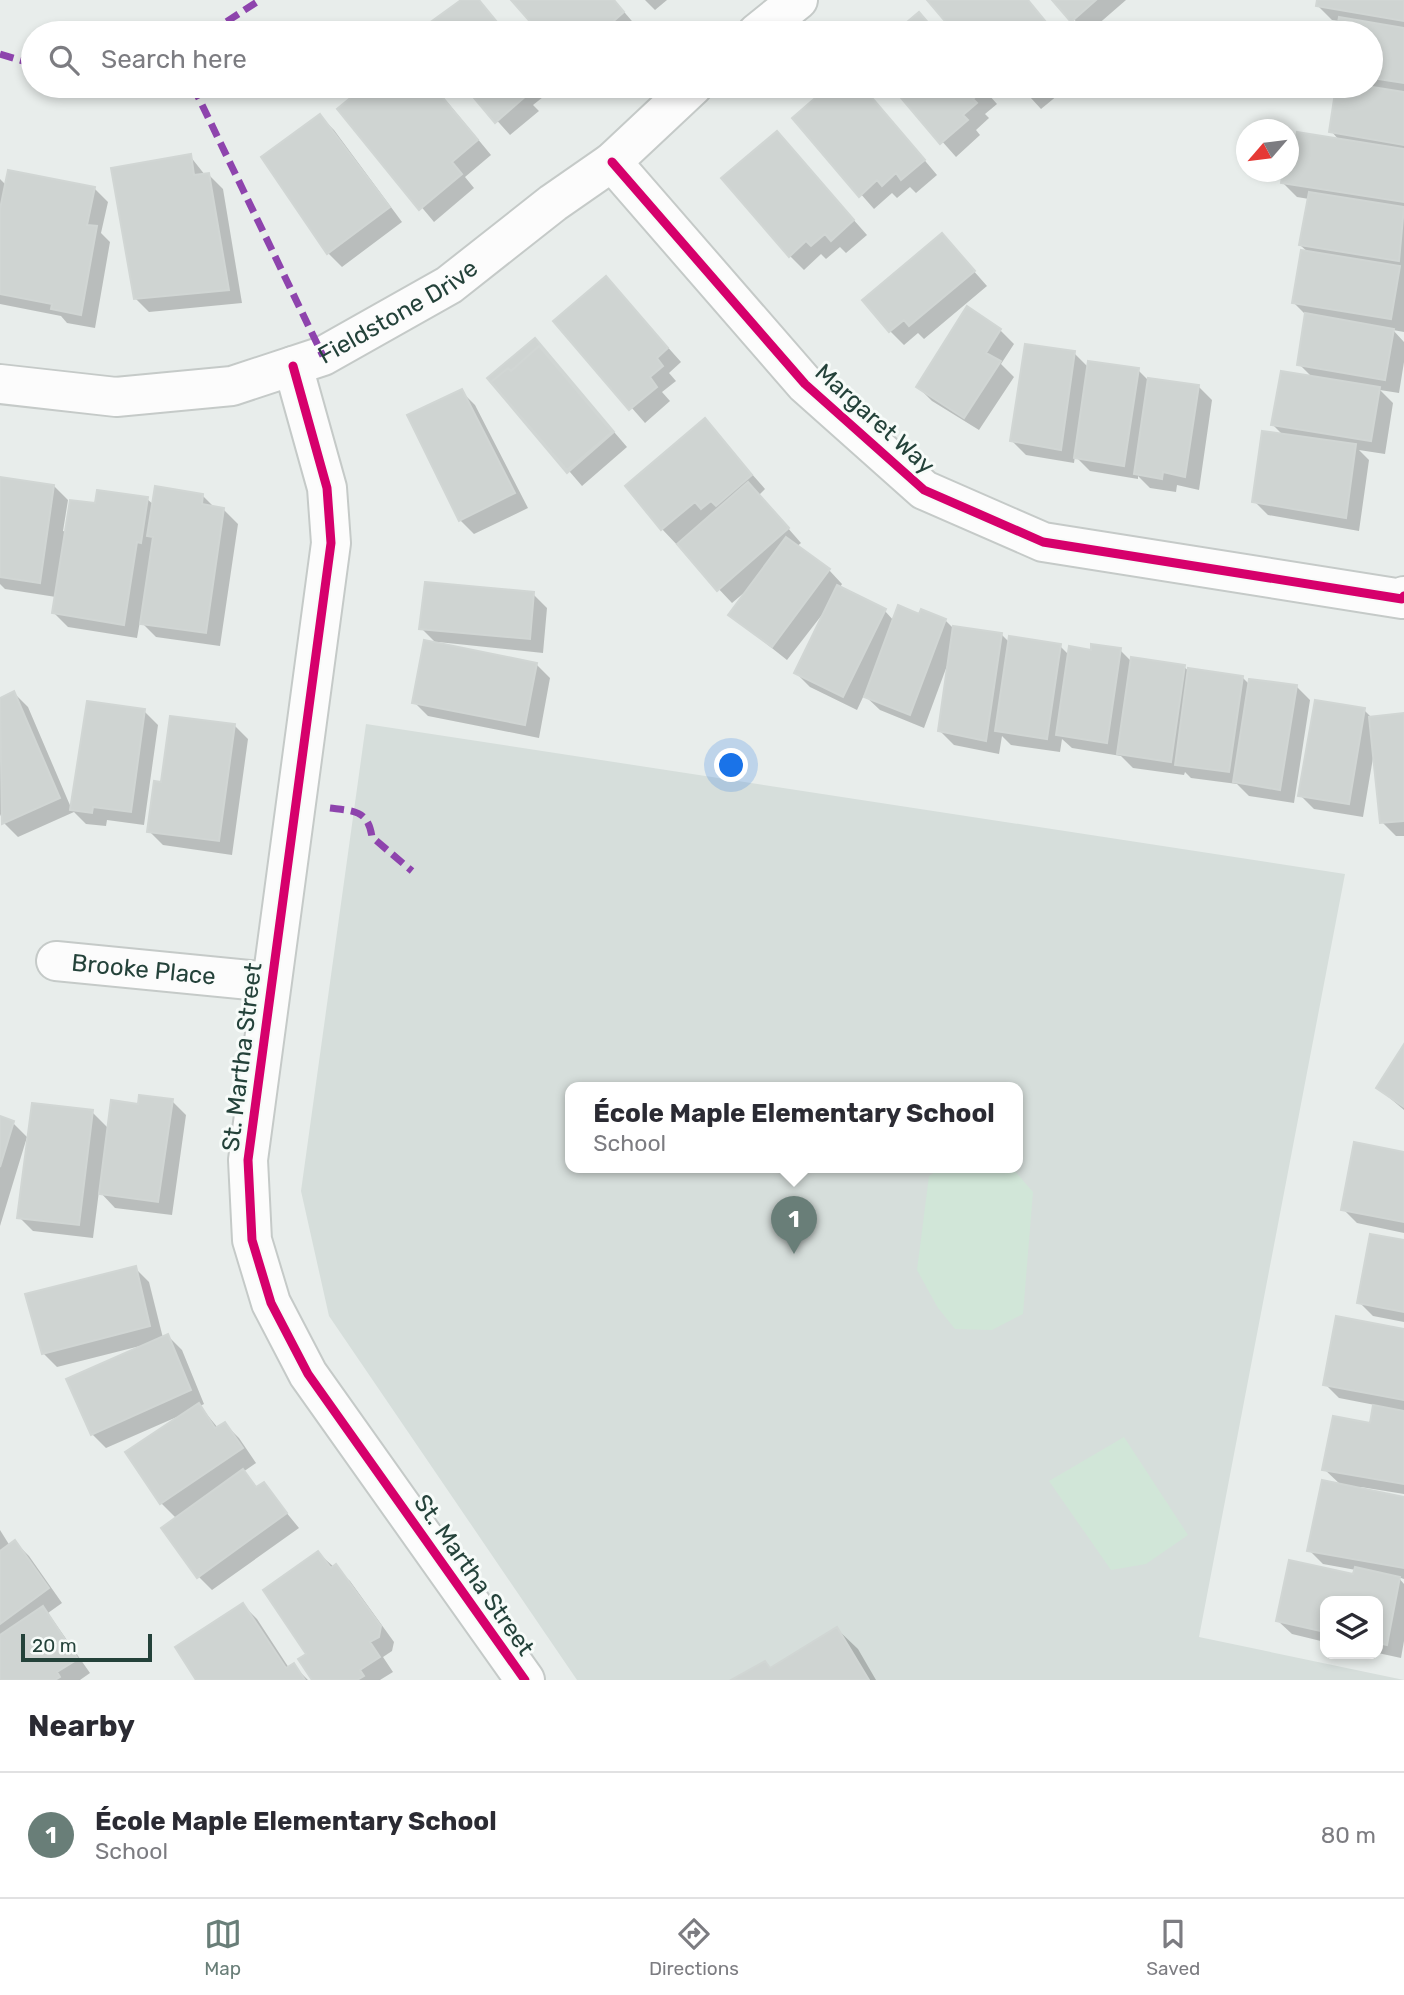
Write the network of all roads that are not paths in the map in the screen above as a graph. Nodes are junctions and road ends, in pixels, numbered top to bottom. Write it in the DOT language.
graph roads {
  1 [pos="798,0"];
  2 [pos="772,21"];
  3 [pos="680,98"];
  4 [pos="612,162"];
  5 [pos="293,366"];
  6 [pos="0,384"];
  7 [pos="1404,596"];
  8 [pos="56,961"];
  9 [pos="271,982"];
  10 [pos="525,1680"];
  1 -- 2 [label="street"];
  3 -- 4 [label="street, Fieldstone Drive"];
  4 -- 5 [label="street, Fieldstone Drive"];
  4 -- 7 [label="street, Margaret Way"];
  5 -- 6 [label="street, Fieldstone Drive"];
  5 -- 9 [label="street, St. Martha Street"];
  8 -- 9 [label="street, Brooke Place"];
  9 -- 10 [label="street, St. Martha Street"];
}
